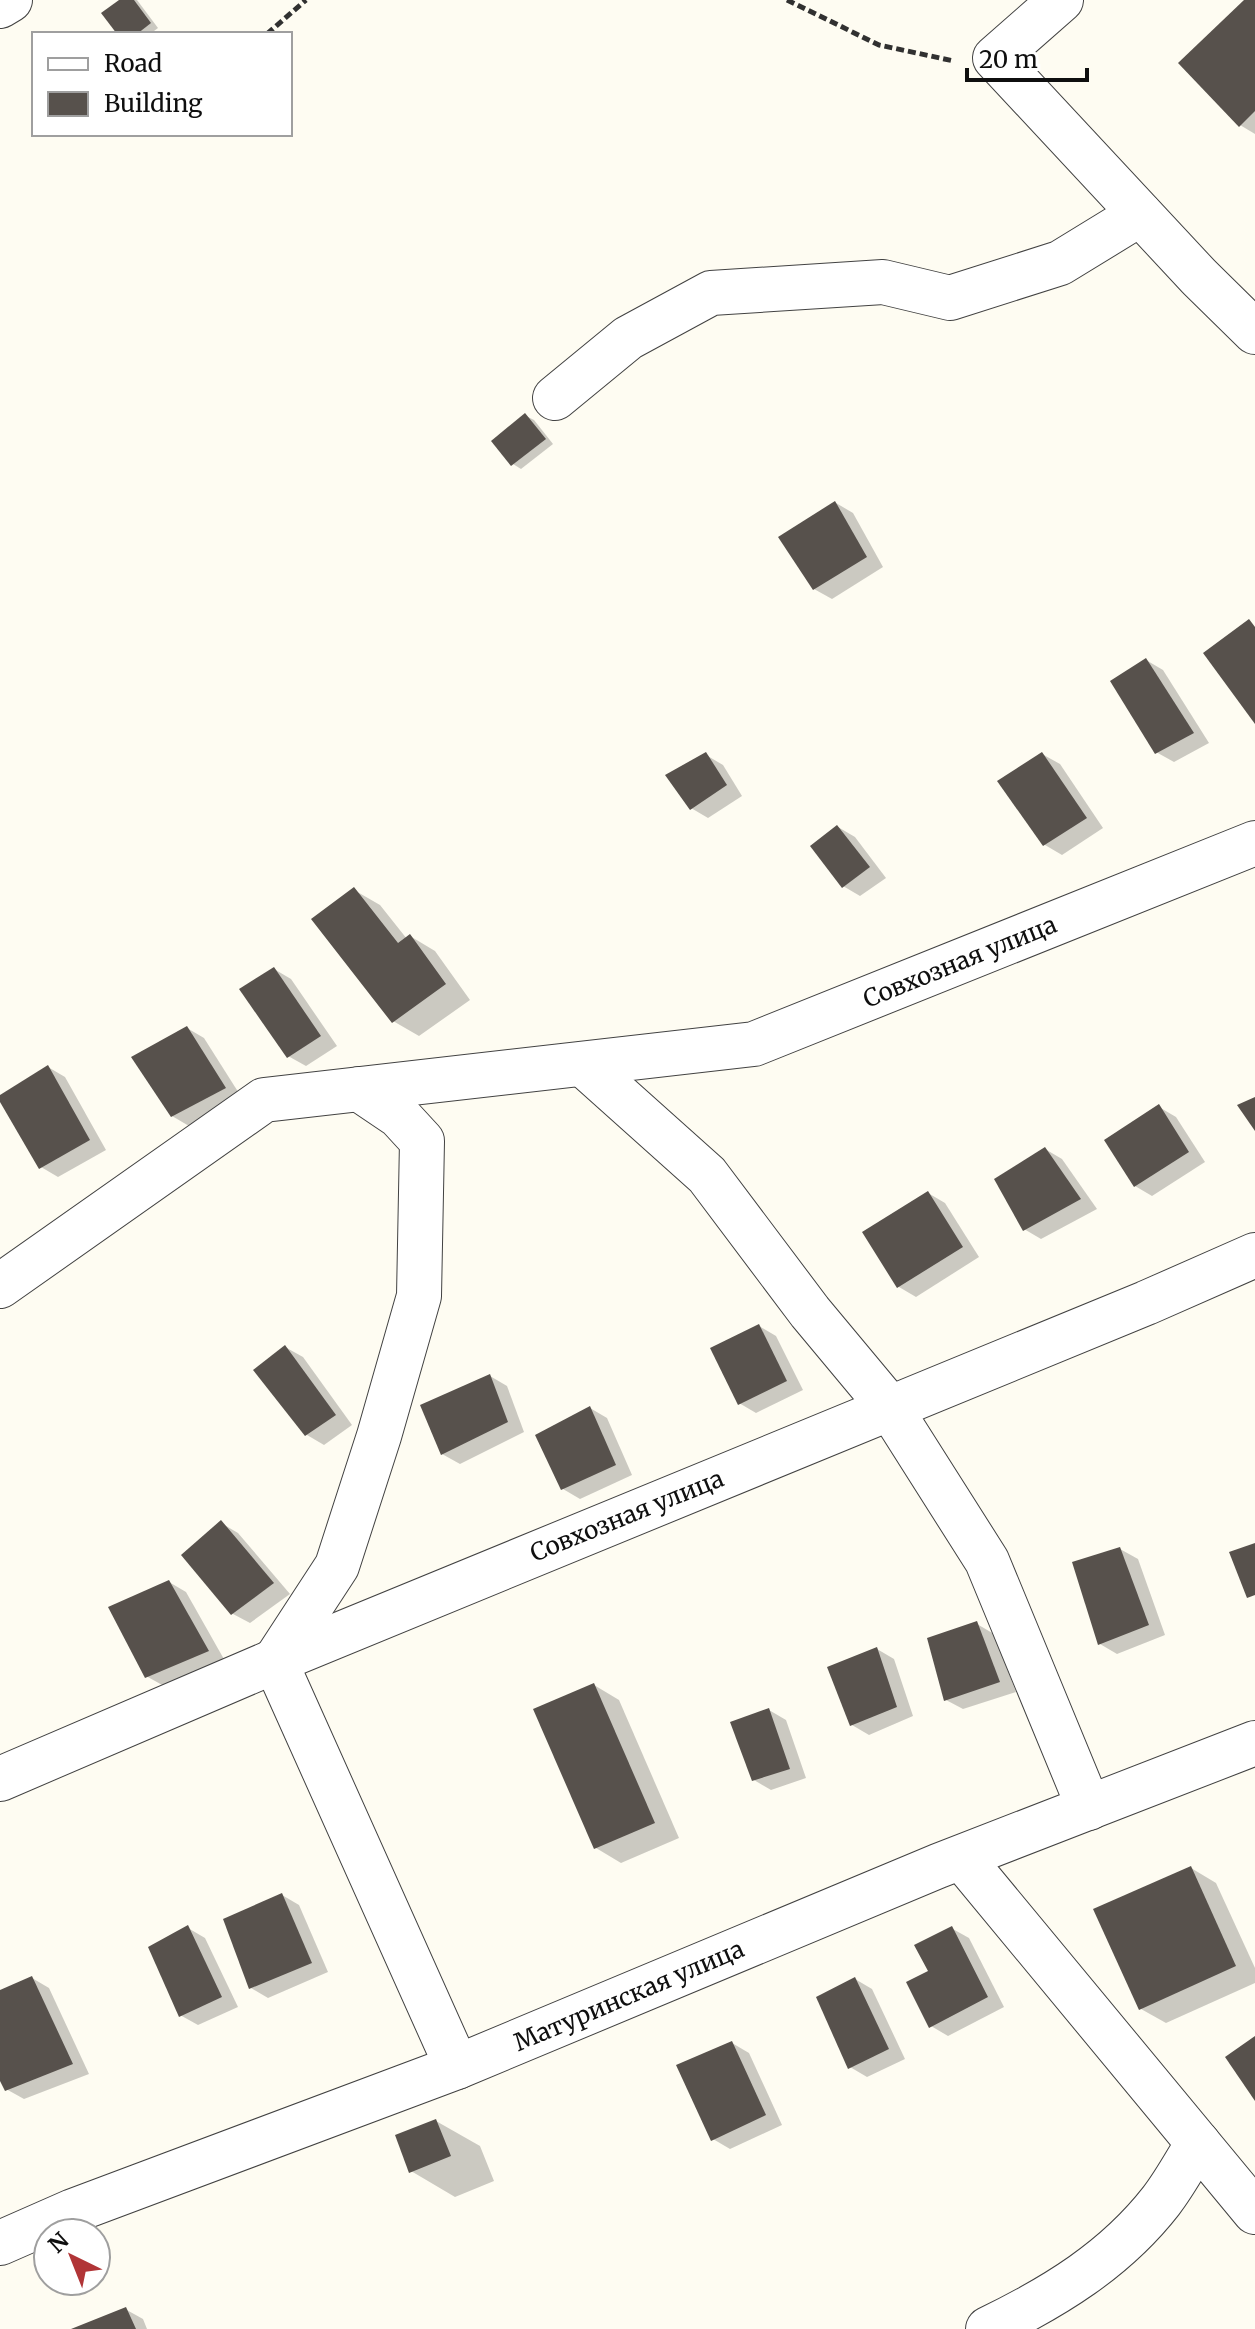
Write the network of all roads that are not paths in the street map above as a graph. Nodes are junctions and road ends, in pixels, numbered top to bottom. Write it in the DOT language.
graph roads {
  1 [pos="10,0"];
  2 [pos="1061,0"];
  3 [pos="0,6"];
  4 [pos="1140,214"];
  5 [pos="1255,332"];
  6 [pos="555,398"];
  7 [pos="1255,843"];
  8 [pos="583,1064"];
  9 [pos="359,1089"];
  10 [pos="1255,1255"];
  11 [pos="0,1286"];
  12 [pos="890,1408"];
  13 [pos="275,1661"];
  14 [pos="1255,1743"];
  15 [pos="0,1779"];
  16 [pos="1089,1808"];
  17 [pos="962,1858"];
  18 [pos="457,2067"];
  19 [pos="1198,2143"];
  20 [pos="1255,2212"];
  21 [pos="0,2243"];
  22 [pos="988,2329"];
  1 -- 3 [label="street"];
  2 -- 4 [label="street"];
  4 -- 5 [label="street"];
  4 -- 6 [label="street"];
  7 -- 8 [label="street, Совхозная улица"];
  8 -- 9 [label="street, Совхозная улица"];
  8 -- 12 [label="street"];
  9 -- 11 [label="street, Совхозная улица"];
  9 -- 13 [label="street"];
  10 -- 12 [label="street, Совхозная улица"];
  12 -- 13 [label="street, Совхозная улица"];
  12 -- 16 [label="street"];
  13 -- 15 [label="street, Совхозная улица"];
  13 -- 18 [label="street"];
  14 -- 16 [label="street, Матуринская улица"];
  16 -- 17 [label="street, Матуринская улица"];
  17 -- 18 [label="street, Матуринская улица"];
  17 -- 19 [label="street"];
  18 -- 21 [label="street, Матуринская улица"];
  19 -- 20 [label="street"];
  19 -- 22 [label="street"];
}
